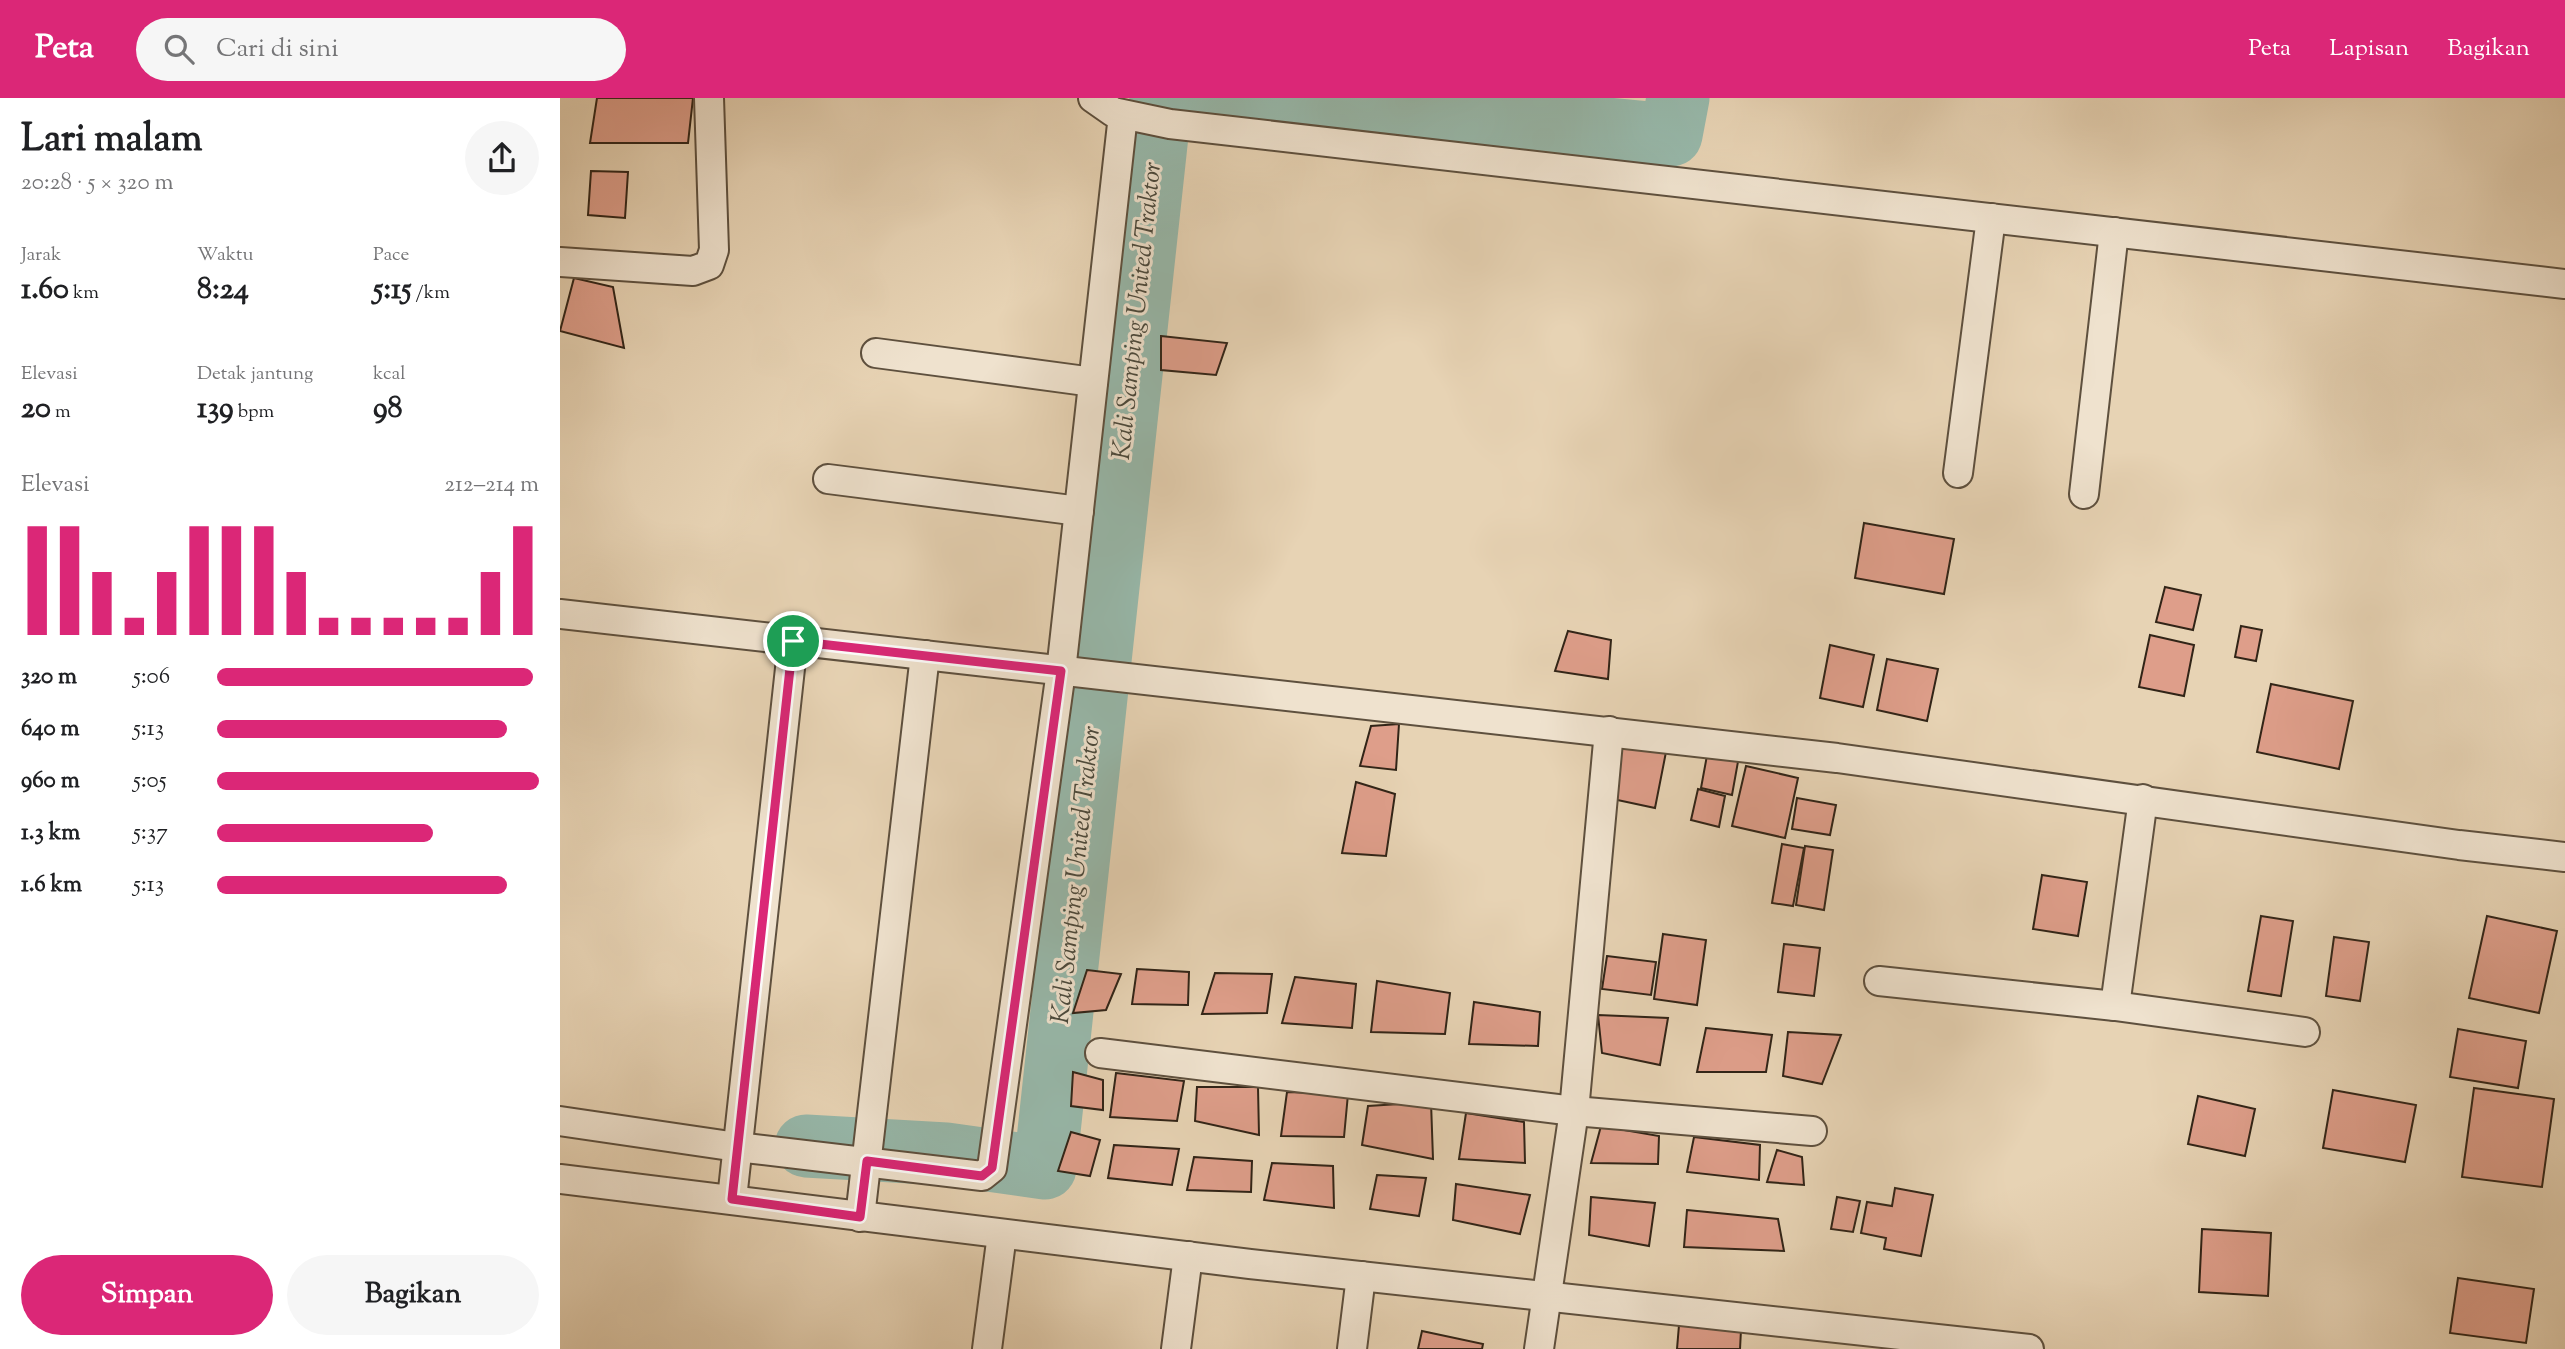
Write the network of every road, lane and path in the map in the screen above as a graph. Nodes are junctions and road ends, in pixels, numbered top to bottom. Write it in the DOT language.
graph roads {
  1 [pos="709,98"];
  2 [pos="1093,98"];
  3 [pos="1129,117"];
  4 [pos="1990,218"];
  5 [pos="2114,232"];
  6 [pos="560,262"];
  7 [pos="2565,284"];
  8 [pos="876,353"];
  9 [pos="1093,382"];
  10 [pos="1958,473"];
  11 [pos="828,479"];
  12 [pos="2084,494"];
  13 [pos="1079,511"];
  14 [pos="560,614"];
  15 [pos="793,641"];
  16 [pos="925,656"];
  17 [pos="1068,672"];
  18 [pos="1609,731"];
  19 [pos="2143,799"];
  20 [pos="2565,857"];
  21 [pos="1879,981"];
  22 [pos="2115,1006"];
  23 [pos="2305,1032"];
  24 [pos="1100,1053"];
  25 [pos="1574,1111"];
  26 [pos="560,1121"];
  27 [pos="1812,1130"];
  28 [pos="734,1171"];
  29 [pos="560,1178"];
  30 [pos="863,1188"];
  31 [pos="1002,1234"];
  32 [pos="1188,1256"];
  33 [pos="1361,1276"];
  34 [pos="1548,1297"];
  35 [pos="987,1349"];
  36 [pos="1176,1349"];
  37 [pos="1352,1349"];
  38 [pos="1539,1349"];
  39 [pos="2029,1349"];
  1 -- 6 [label="street"];
  2 -- 3 [label="street"];
  3 -- 4 [label="street"];
  3 -- 9 [label="street"];
  4 -- 5 [label="street"];
  4 -- 10 [label="street"];
  5 -- 7 [label="street"];
  5 -- 12 [label="street"];
  8 -- 9 [label="street"];
  9 -- 13 [label="street"];
  11 -- 13 [label="street"];
  13 -- 17 [label="street"];
  14 -- 15 [label="street"];
  15 -- 16 [label="street"];
  15 -- 28 [label="street"];
  16 -- 17 [label="street"];
  16 -- 30 [label="street"];
  17 -- 18 [label="street"];
  17 -- 30 [label="street"];
  18 -- 19 [label="street"];
  18 -- 25 [label="street"];
  19 -- 20 [label="street"];
  19 -- 22 [label="street"];
  21 -- 22 [label="street"];
  22 -- 23 [label="street"];
  24 -- 25 [label="street"];
  25 -- 27 [label="street"];
  25 -- 34 [label="street"];
  26 -- 28 [label="street"];
  28 -- 29 [label="street"];
  28 -- 30 [label="street"];
  28 -- 30 [label="street"];
  30 -- 31 [label="street"];
  31 -- 32 [label="street"];
  31 -- 35 [label="street"];
  32 -- 33 [label="street"];
  32 -- 36 [label="street"];
  33 -- 34 [label="street"];
  33 -- 37 [label="street"];
  34 -- 38 [label="street"];
  34 -- 39 [label="street"];
}
